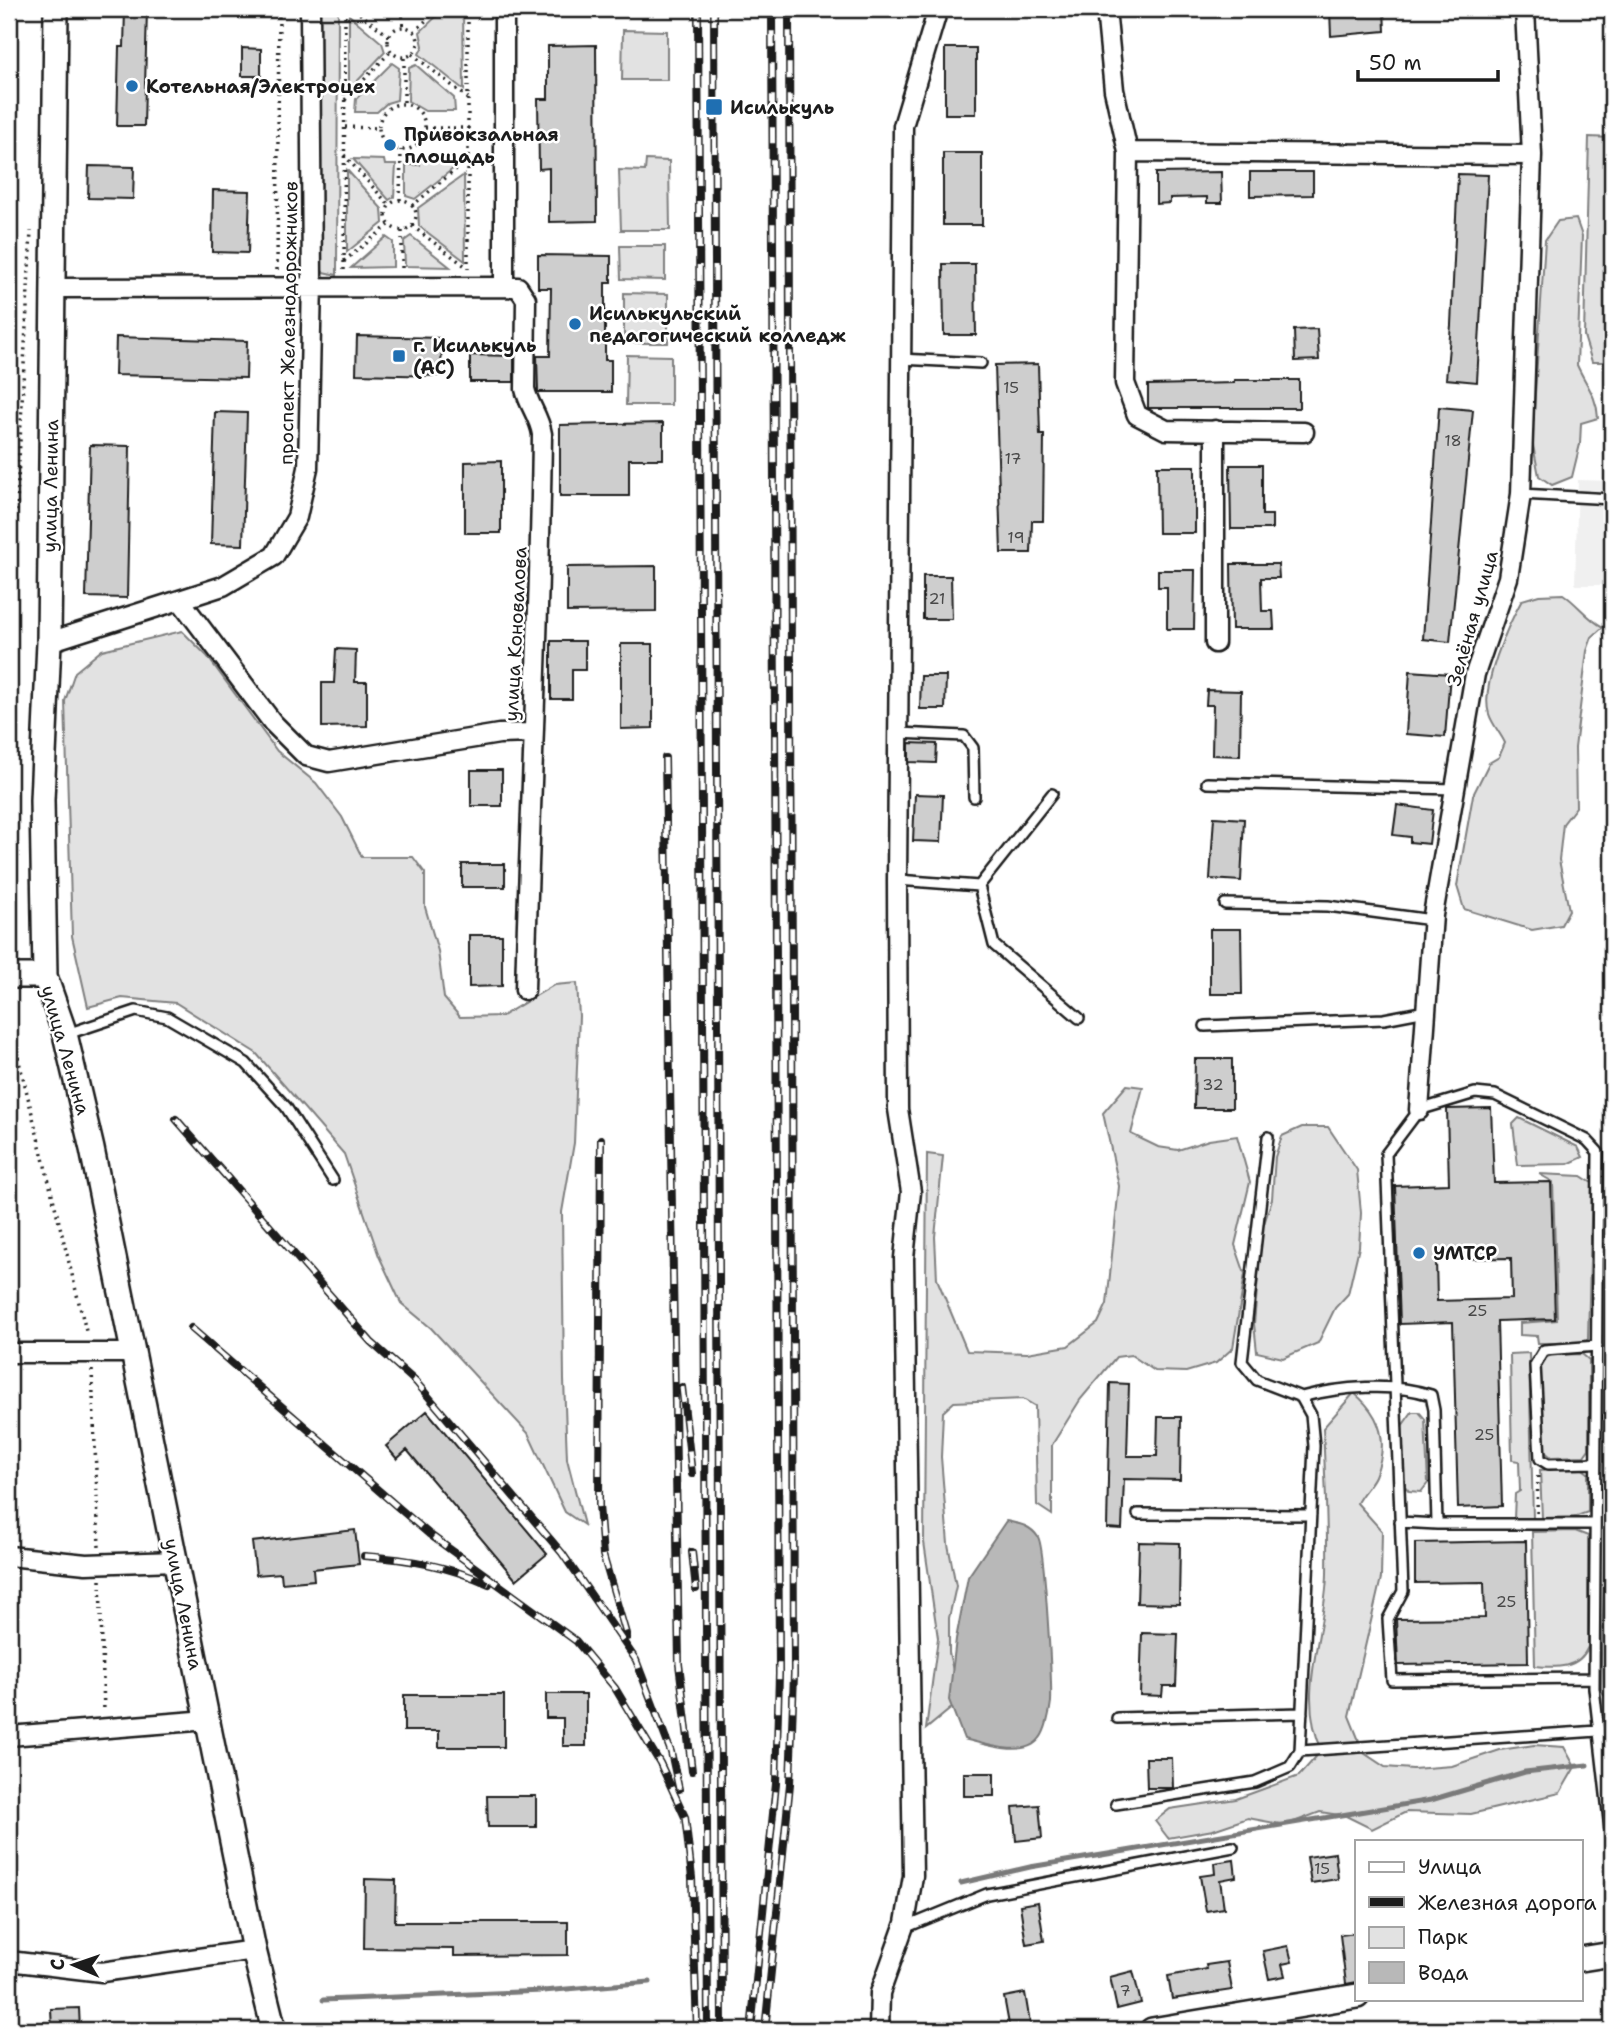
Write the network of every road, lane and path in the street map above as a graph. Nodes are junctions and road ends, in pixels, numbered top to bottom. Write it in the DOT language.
graph roads {
  1 [pos="56,9"];
  2 [pos="279,9"];
  3 [pos="310,9"];
  4 [pos="345,9"];
  5 [pos="354,9"];
  6 [pos="402,9"];
  7 [pos="438,9"];
  8 [pos="468,9"];
  9 [pos="504,9"];
  10 [pos="938,9"];
  11 [pos="1106,9"];
  12 [pos="1525,9"];
  13 [pos="403,27"];
  14 [pos="414,32"];
  15 [pos="388,36"];
  16 [pos="391,51"];
  17 [pos="412,54"];
  18 [pos="404,57"];
  19 [pos="468,98"];
  20 [pos="345,100"];
  21 [pos="404,105"];
  22 [pos="345,127"];
  23 [pos="379,128"];
  24 [pos="424,128"];
  25 [pos="469,128"];
  26 [pos="401,150"];
  27 [pos="1128,152"];
  28 [pos="344,155"];
  29 [pos="1532,155"];
  30 [pos="468,159"];
  31 [pos="401,200"];
  32 [pos="389,205"];
  33 [pos="412,205"];
  34 [pos="389,225"];
  35 [pos="31,226"];
  36 [pos="412,226"];
  37 [pos="402,230"];
  38 [pos="344,261"];
  39 [pos="468,277"];
  40 [pos="277,286"];
  41 [pos="312,286"];
  42 [pos="343,286"];
  43 [pos="402,286"];
  44 [pos="511,286"];
  45 [pos="52,288"];
  46 [pos="900,359"];
  47 [pos="981,363"];
  48 [pos="1215,430"];
  49 [pos="1304,432"];
  50 [pos="1521,494"];
  51 [pos="1612,499"];
  52 [pos="180,600"];
  53 [pos="49,642"];
  54 [pos="1215,643"];
  55 [pos="9,651"];
  56 [pos="531,733"];
  57 [pos="899,733"];
  58 [pos="1207,782"];
  59 [pos="1455,789"];
  60 [pos="1052,794"];
  61 [pos="974,797"];
  62 [pos="897,880"];
  63 [pos="979,886"];
  64 [pos="1225,905"];
  65 [pos="1432,920"];
  66 [pos="45,975"];
  67 [pos="9,976"];
  68 [pos="525,990"];
  69 [pos="1426,1011"];
  70 [pos="1079,1018"];
  71 [pos="1205,1026"];
  72 [pos="65,1034"];
  73 [pos="1419,1110"];
  74 [pos="1268,1137"];
  75 [pos="333,1180"];
  76 [pos="1598,1252"];
  77 [pos="1612,1255"];
  78 [pos="1597,1346"];
  79 [pos="9,1353"];
  80 [pos="133,1353"];
  81 [pos="1395,1389"];
  82 [pos="1301,1397"];
  83 [pos="1540,1459"];
  84 [pos="1595,1463"];
  85 [pos="1138,1514"];
  86 [pos="1311,1515"];
  87 [pos="1400,1522"];
  88 [pos="1437,1524"];
  89 [pos="1537,1524"];
  90 [pos="1594,1524"];
  91 [pos="9,1556"];
  92 [pos="176,1561"];
  93 [pos="1594,1678"];
  94 [pos="1302,1713"];
  95 [pos="1116,1718"];
  96 [pos="208,1720"];
  97 [pos="1598,1731"];
  98 [pos="9,1736"];
  99 [pos="1300,1751"];
  100 [pos="1116,1804"];
  101 [pos="1233,1847"];
  102 [pos="1612,1847"];
  103 [pos="903,1929"];
  104 [pos="254,1950"];
  105 [pos="1612,1954"];
  106 [pos="1582,1959"];
  107 [pos="9,1961"];
  108 [pos="1355,1996"];
  109 [pos="274,2030"];
  110 [pos="879,2030"];
  111 [pos="1152,2030"];
  1 -- 45 [label="street, улица Ленина"];
  2 -- 40 [label="path"];
  3 -- 41 [label="street, проспект Железнодорожников"];
  4 -- 20 [label="path"];
  5 -- 15 [label="path"];
  6 -- 13 [label="path"];
  7 -- 14 [label="path"];
  8 -- 19 [label="path"];
  9 -- 44 [label="street, улица Коновалова"];
  10 -- 46 [label="street"];
  11 -- 27 [label="street"];
  12 -- 29 [label="street, Зелёная улица"];
  13 -- 14 [label="path"];
  13 -- 15 [label="path"];
  14 -- 17 [label="path"];
  15 -- 16 [label="path"];
  16 -- 18 [label="path"];
  16 -- 20 [label="path"];
  17 -- 18 [label="path"];
  17 -- 19 [label="path"];
  18 -- 21 [label="path"];
  19 -- 25 [label="path"];
  20 -- 22 [label="path"];
  21 -- 23 [label="path"];
  21 -- 24 [label="path"];
  22 -- 23 [label="path"];
  22 -- 28 [label="path"];
  23 -- 26 [label="path"];
  24 -- 25 [label="path"];
  24 -- 26 [label="path"];
  25 -- 30 [label="path"];
  26 -- 31 [label="path"];
  27 -- 29 [label="street"];
  27 -- 48 [label="street"];
  28 -- 32 [label="path"];
  28 -- 38 [label="path"];
  29 -- 50 [label="street, Зелёная улица"];
  30 -- 33 [label="path"];
  30 -- 39 [label="path"];
  31 -- 32 [label="path"];
  31 -- 33 [label="path"];
  32 -- 34 [label="path"];
  33 -- 36 [label="path"];
  34 -- 37 [label="path"];
  34 -- 38 [label="path"];
  35 -- 55 [label="path"];
  36 -- 37 [label="path"];
  36 -- 39 [label="path"];
  37 -- 43 [label="path"];
  38 -- 42 [label="path"];
  39 -- 43 [label="street"];
  39 -- 44 [label="street"];
  40 -- 41 [label="street"];
  40 -- 45 [label="street"];
  41 -- 42 [label="street"];
  41 -- 52 [label="street, проспект Железнодорожников"];
  42 -- 43 [label="street"];
  44 -- 56 [label="street, улица Коновалова"];
  45 -- 53 [label="street, улица Ленина"];
  46 -- 47 [label="lane"];
  46 -- 57 [label="street"];
  48 -- 49 [label="street"];
  48 -- 54 [label="street"];
  50 -- 51 [label="lane"];
  50 -- 59 [label="street, Зелёная улица"];
  52 -- 53 [label="street, проспект Железнодорожников"];
  52 -- 56 [label="street"];
  53 -- 66 [label="street, улица Ленина"];
  56 -- 68 [label="street, улица Коновалова"];
  57 -- 61 [label="lane"];
  57 -- 62 [label="street"];
  58 -- 59 [label="lane"];
  59 -- 65 [label="street, Зелёная улица"];
  60 -- 63 [label="lane"];
  62 -- 63 [label="lane"];
  62 -- 103 [label="street"];
  63 -- 70 [label="lane"];
  64 -- 65 [label="lane"];
  65 -- 69 [label="street, Зелёная улица"];
  66 -- 67 [label="street"];
  66 -- 72 [label="street, улица Ленина"];
  69 -- 71 [label="lane"];
  69 -- 73 [label="street, Зелёная улица"];
  72 -- 75 [label="lane"];
  72 -- 80 [label="street, улица Ленина"];
  73 -- 76 [label="lane"];
  73 -- 81 [label="lane"];
  74 -- 82 [label="lane"];
  76 -- 77 [label="lane"];
  76 -- 78 [label="lane"];
  78 -- 83 [label="lane"];
  78 -- 84 [label="lane"];
  79 -- 80 [label="street"];
  80 -- 92 [label="street, улица Ленина"];
  81 -- 82 [label="lane"];
  81 -- 87 [label="lane"];
  81 -- 88 [label="lane"];
  82 -- 86 [label="lane"];
  83 -- 84 [label="lane"];
  83 -- 89 [label="path"];
  84 -- 90 [label="lane"];
  85 -- 86 [label="lane"];
  86 -- 94 [label="lane"];
  87 -- 88 [label="lane"];
  87 -- 93 [label="lane"];
  88 -- 89 [label="lane"];
  89 -- 90 [label="lane"];
  90 -- 93 [label="lane"];
  91 -- 92 [label="street"];
  92 -- 96 [label="street, улица Ленина"];
  93 -- 97 [label="lane"];
  94 -- 95 [label="lane"];
  94 -- 99 [label="lane"];
  96 -- 98 [label="street"];
  96 -- 104 [label="street, улица Ленина"];
  97 -- 99 [label="lane"];
  97 -- 102 [label="lane"];
  99 -- 100 [label="lane"];
  101 -- 103 [label="lane"];
  103 -- 110 [label="street"];
  104 -- 107 [label="street"];
  104 -- 109 [label="street, улица Ленина"];
  105 -- 106 [label="street"];
  108 -- 111 [label="street"];
}
